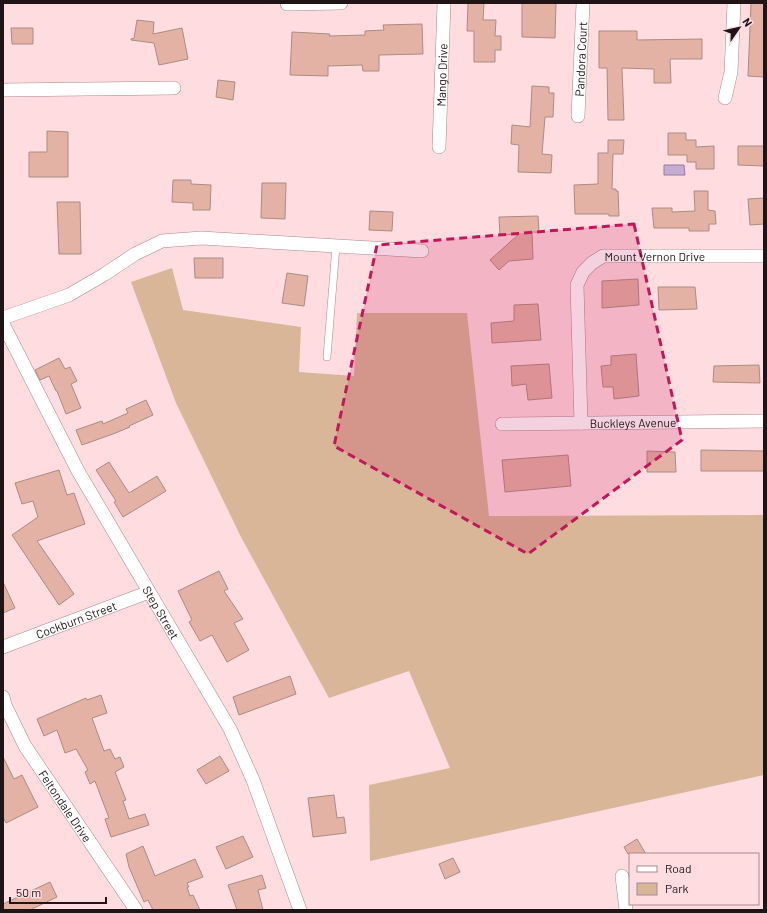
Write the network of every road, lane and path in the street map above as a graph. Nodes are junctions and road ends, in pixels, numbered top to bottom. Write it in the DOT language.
graph roads {
  1 [pos="341,3"];
  2 [pos="444,3"];
  3 [pos="583,3"];
  4 [pos="734,3"];
  5 [pos="287,4"];
  6 [pos="174,88"];
  7 [pos="3,90"];
  8 [pos="725,98"];
  9 [pos="578,116"];
  10 [pos="439,147"];
  11 [pos="336,246"];
  12 [pos="422,251"];
  13 [pos="764,256"];
  14 [pos="3,318"];
  15 [pos="3,324"];
  16 [pos="327,357"];
  17 [pos="764,421"];
  18 [pos="581,423"];
  19 [pos="502,424"];
  20 [pos="149,592"];
  21 [pos="3,647"];
  22 [pos="3,698"];
  23 [pos="622,876"];
  24 [pos="136,910"];
  25 [pos="300,910"];
  26 [pos="626,910"];
  1 -- 5 [label="street"];
  2 -- 10 [label="street, Mango Drive"];
  3 -- 9 [label="street, Pandora Court"];
  4 -- 8 [label="street"];
  6 -- 7 [label="street"];
  11 -- 12 [label="street"];
  11 -- 14 [label="street"];
  11 -- 16 [label="lane"];
  13 -- 18 [label="street, Mount Vernon Drive"];
  15 -- 20 [label="street, Step Street"];
  17 -- 18 [label="street, Buckleys Avenue"];
  18 -- 19 [label="street, Buckleys Avenue"];
  20 -- 21 [label="street, Cockburn Street"];
  20 -- 25 [label="street, Step Street"];
  22 -- 24 [label="street, Feltondale Drive"];
  23 -- 26 [label="street"];
}
